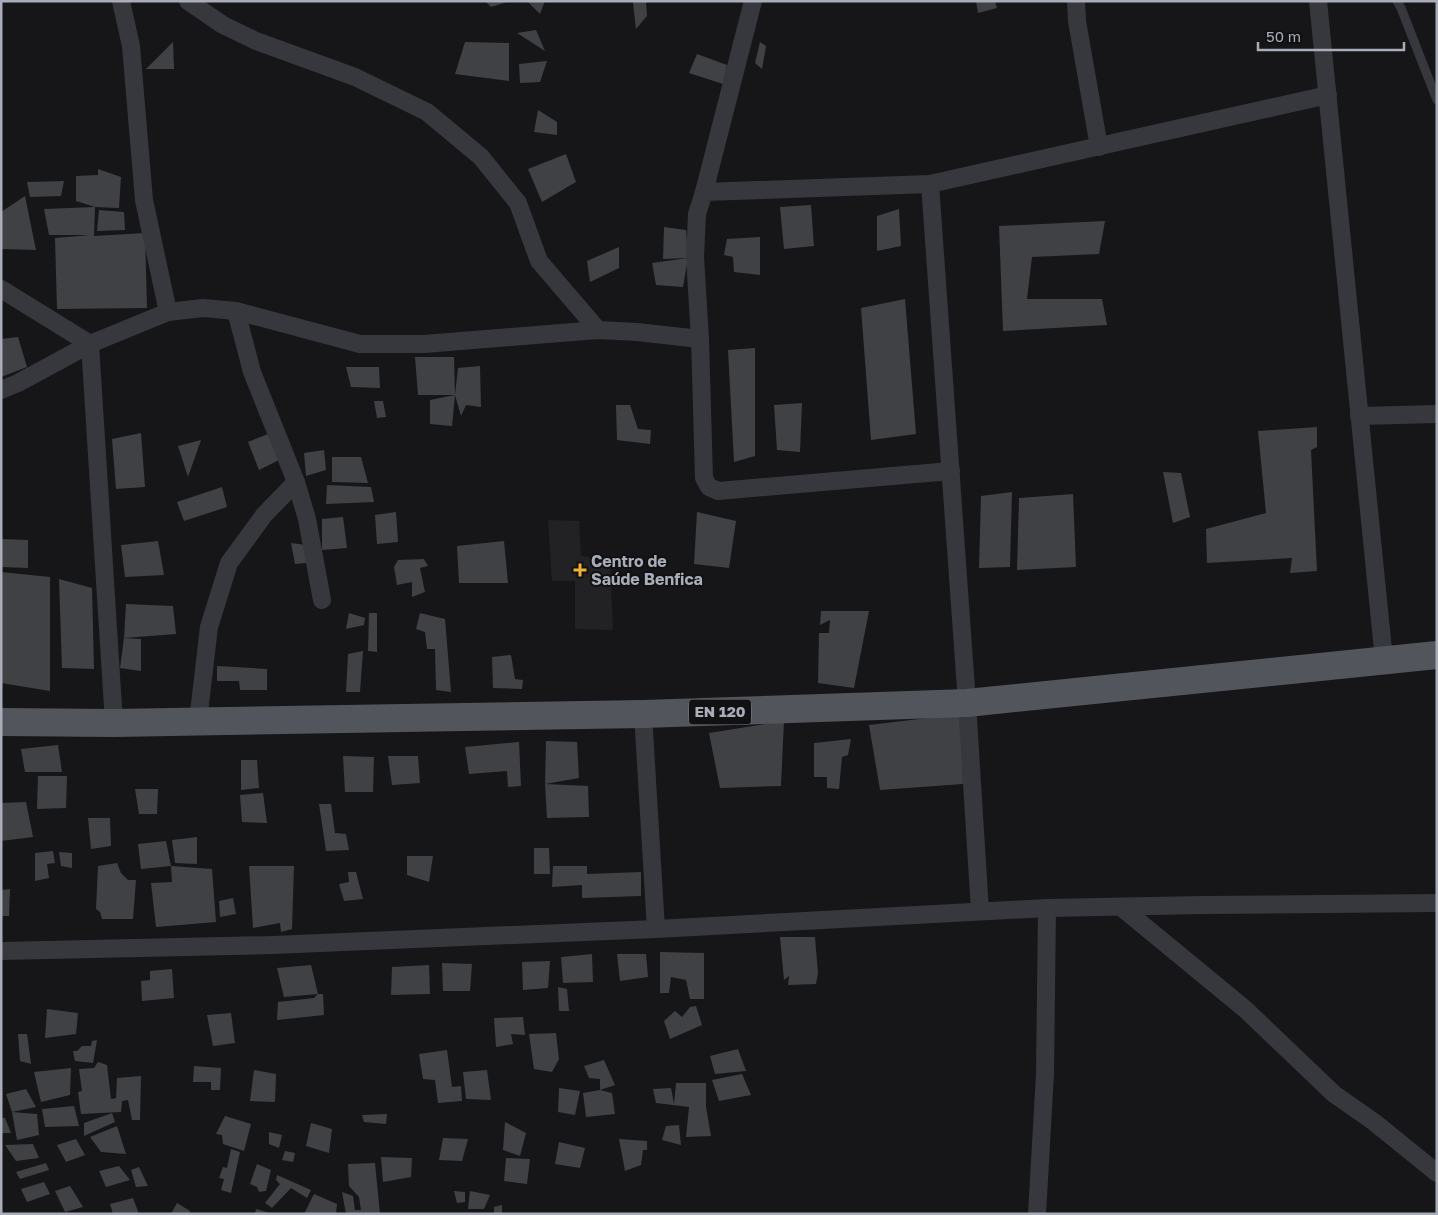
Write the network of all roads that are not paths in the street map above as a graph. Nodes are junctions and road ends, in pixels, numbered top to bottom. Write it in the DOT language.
graph roads {
  1 [pos="121,1"];
  2 [pos="188,1"];
  3 [pos="754,1"];
  4 [pos="1076,1"];
  5 [pos="1318,1"];
  6 [pos="1397,1"];
  7 [pos="1328,95"];
  8 [pos="1437,100"];
  9 [pos="1099,147"];
  10 [pos="930,184"];
  11 [pos="704,192"];
  12 [pos="1,289"];
  13 [pos="236,311"];
  14 [pos="168,312"];
  15 [pos="598,330"];
  16 [pos="700,339"];
  17 [pos="90,344"];
  18 [pos="1,390"];
  19 [pos="1437,414"];
  20 [pos="1358,416"];
  21 [pos="951,471"];
  22 [pos="296,482"];
  23 [pos="322,600"];
  24 [pos="1437,655"];
  25 [pos="1384,660"];
  26 [pos="967,703"];
  27 [pos="643,714"];
  28 [pos="198,721"];
  29 [pos="1,722"];
  30 [pos="114,723"];
  31 [pos="1437,903"];
  32 [pos="1121,907"];
  33 [pos="1047,908"];
  34 [pos="980,911"];
  35 [pos="656,929"];
  36 [pos="1,952"];
  37 [pos="1437,1173"];
  38 [pos="1037,1214"];
  1 -- 14 [label="street"];
  2 -- 15 [label="street"];
  3 -- 11 [label="street"];
  4 -- 9 [label="street"];
  5 -- 7 [label="street"];
  6 -- 8 [label="lane"];
  7 -- 9 [label="street"];
  7 -- 20 [label="street"];
  9 -- 10 [label="street"];
  10 -- 11 [label="street"];
  10 -- 21 [label="street"];
  11 -- 16 [label="street"];
  12 -- 17 [label="street"];
  13 -- 14 [label="street"];
  13 -- 15 [label="street"];
  13 -- 22 [label="street"];
  14 -- 17 [label="street"];
  15 -- 16 [label="street"];
  16 -- 21 [label="street"];
  17 -- 18 [label="street"];
  17 -- 30 [label="street"];
  19 -- 20 [label="street"];
  20 -- 25 [label="street"];
  21 -- 26 [label="street"];
  22 -- 23 [label="street"];
  22 -- 28 [label="street"];
  24 -- 25 [label="main road, EN 120"];
  25 -- 26 [label="main road, EN 120"];
  26 -- 27 [label="main road, EN 120"];
  26 -- 34 [label="street"];
  27 -- 28 [label="main road, EN 120"];
  27 -- 35 [label="street"];
  28 -- 30 [label="main road, EN 120"];
  29 -- 30 [label="main road, EN 120"];
  31 -- 32 [label="street"];
  32 -- 33 [label="street"];
  32 -- 37 [label="street"];
  33 -- 34 [label="street"];
  33 -- 38 [label="street"];
  34 -- 35 [label="street"];
  35 -- 36 [label="street"];
}
